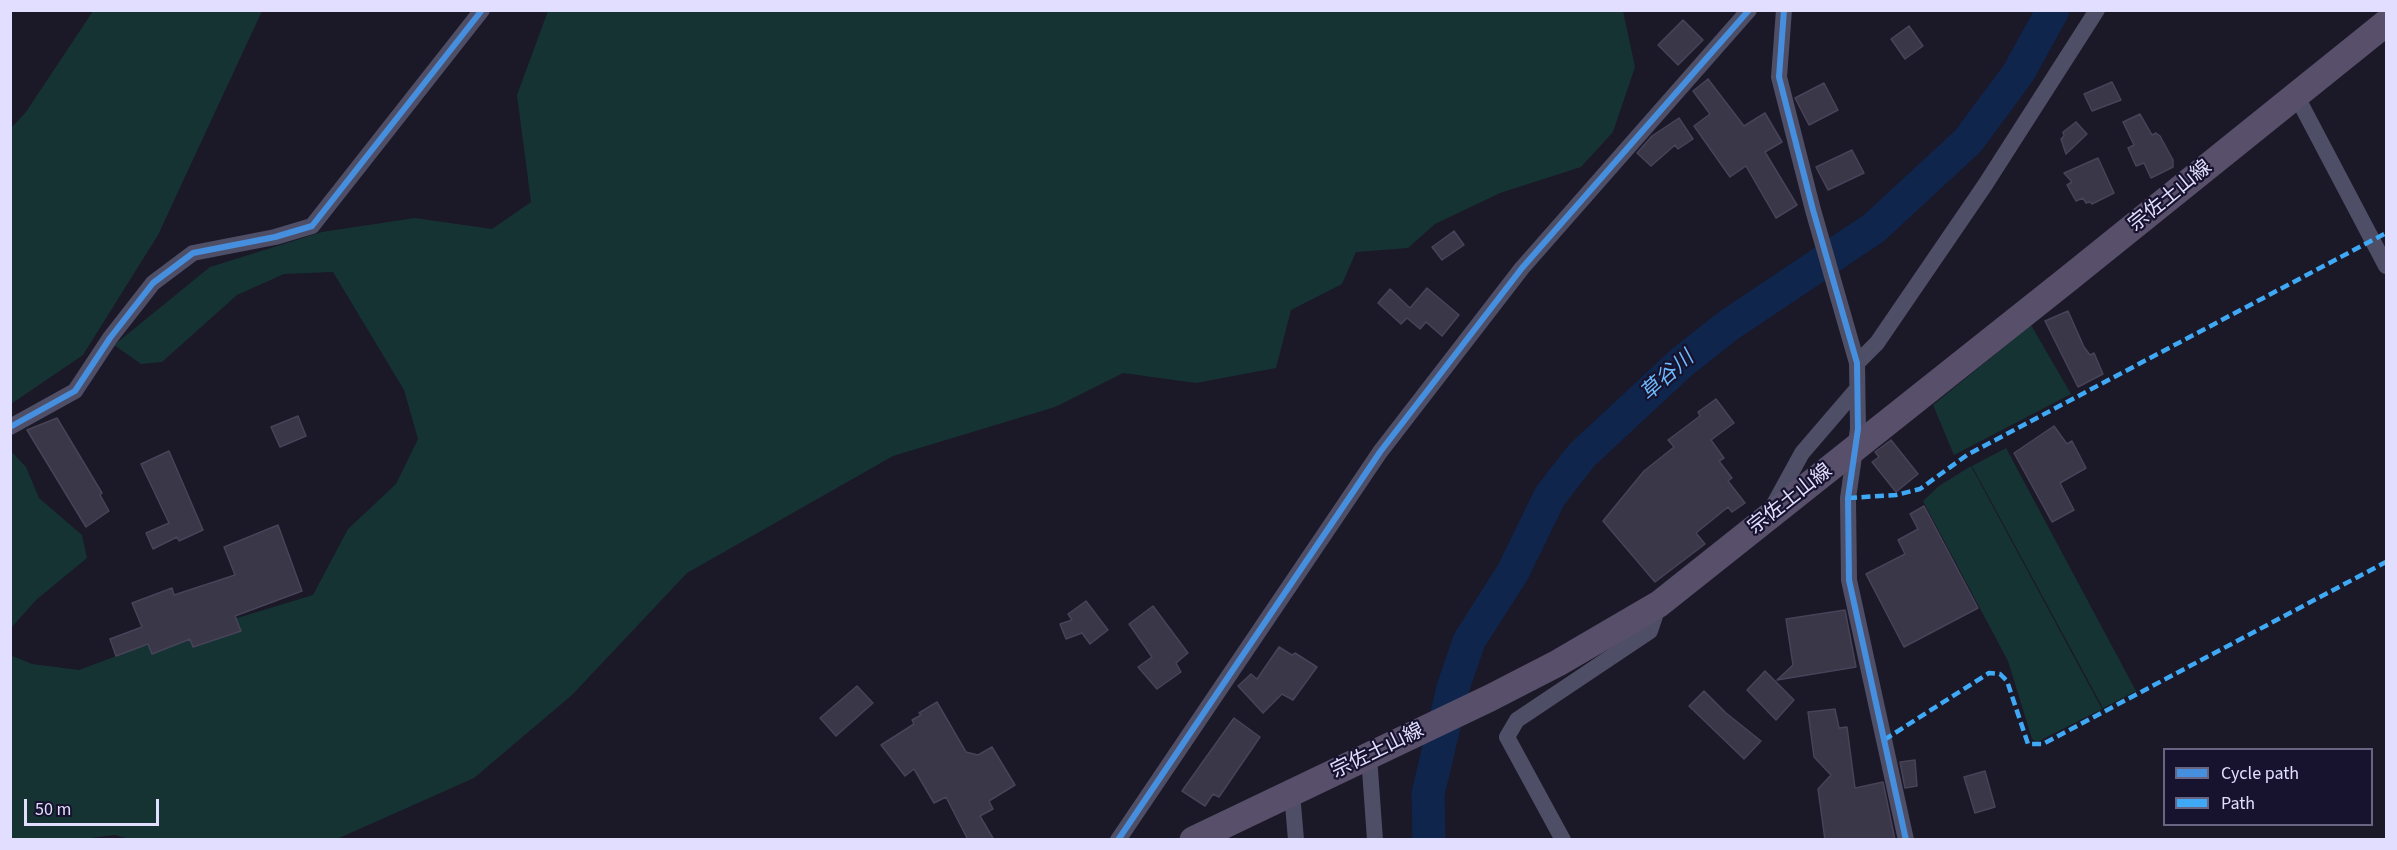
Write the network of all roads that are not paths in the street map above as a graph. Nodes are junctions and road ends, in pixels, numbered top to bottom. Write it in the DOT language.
graph roads {
  1 [pos="482,10"];
  2 [pos="1749,10"];
  3 [pos="1784,10"];
  4 [pos="2097,10"];
  5 [pos="2386,23"];
  6 [pos="2296,95"];
  7 [pos="2386,266"];
  8 [pos="1857,363"];
  9 [pos="1857,389"];
  10 [pos="10,427"];
  11 [pos="1857,448"];
  12 [pos="1763,522"];
  13 [pos="1659,604"];
  14 [pos="1378,752"];
  15 [pos="1292,793"];
  16 [pos="1118,840"];
  17 [pos="1193,840"];
  18 [pos="1296,840"];
  19 [pos="1375,840"];
  20 [pos="1563,840"];
  21 [pos="1906,840"];
  1 -- 10 [label="street"];
  2 -- 16 [label="street"];
  3 -- 8 [label="street"];
  4 -- 8 [label="street"];
  5 -- 6 [label="main road, 宗佐土山線"];
  6 -- 7 [label="street"];
  6 -- 11 [label="main road, 宗佐土山線"];
  8 -- 9 [label="street"];
  9 -- 11 [label="street"];
  9 -- 12 [label="street"];
  11 -- 12 [label="main road, 宗佐土山線"];
  11 -- 21 [label="street"];
  12 -- 13 [label="main road, 宗佐土山線"];
  13 -- 14 [label="main road, 宗佐土山線"];
  13 -- 20 [label="street"];
  14 -- 15 [label="main road, 宗佐土山線"];
  14 -- 19 [label="street"];
  15 -- 17 [label="main road, 宗佐土山線"];
  15 -- 18 [label="street"];
}
